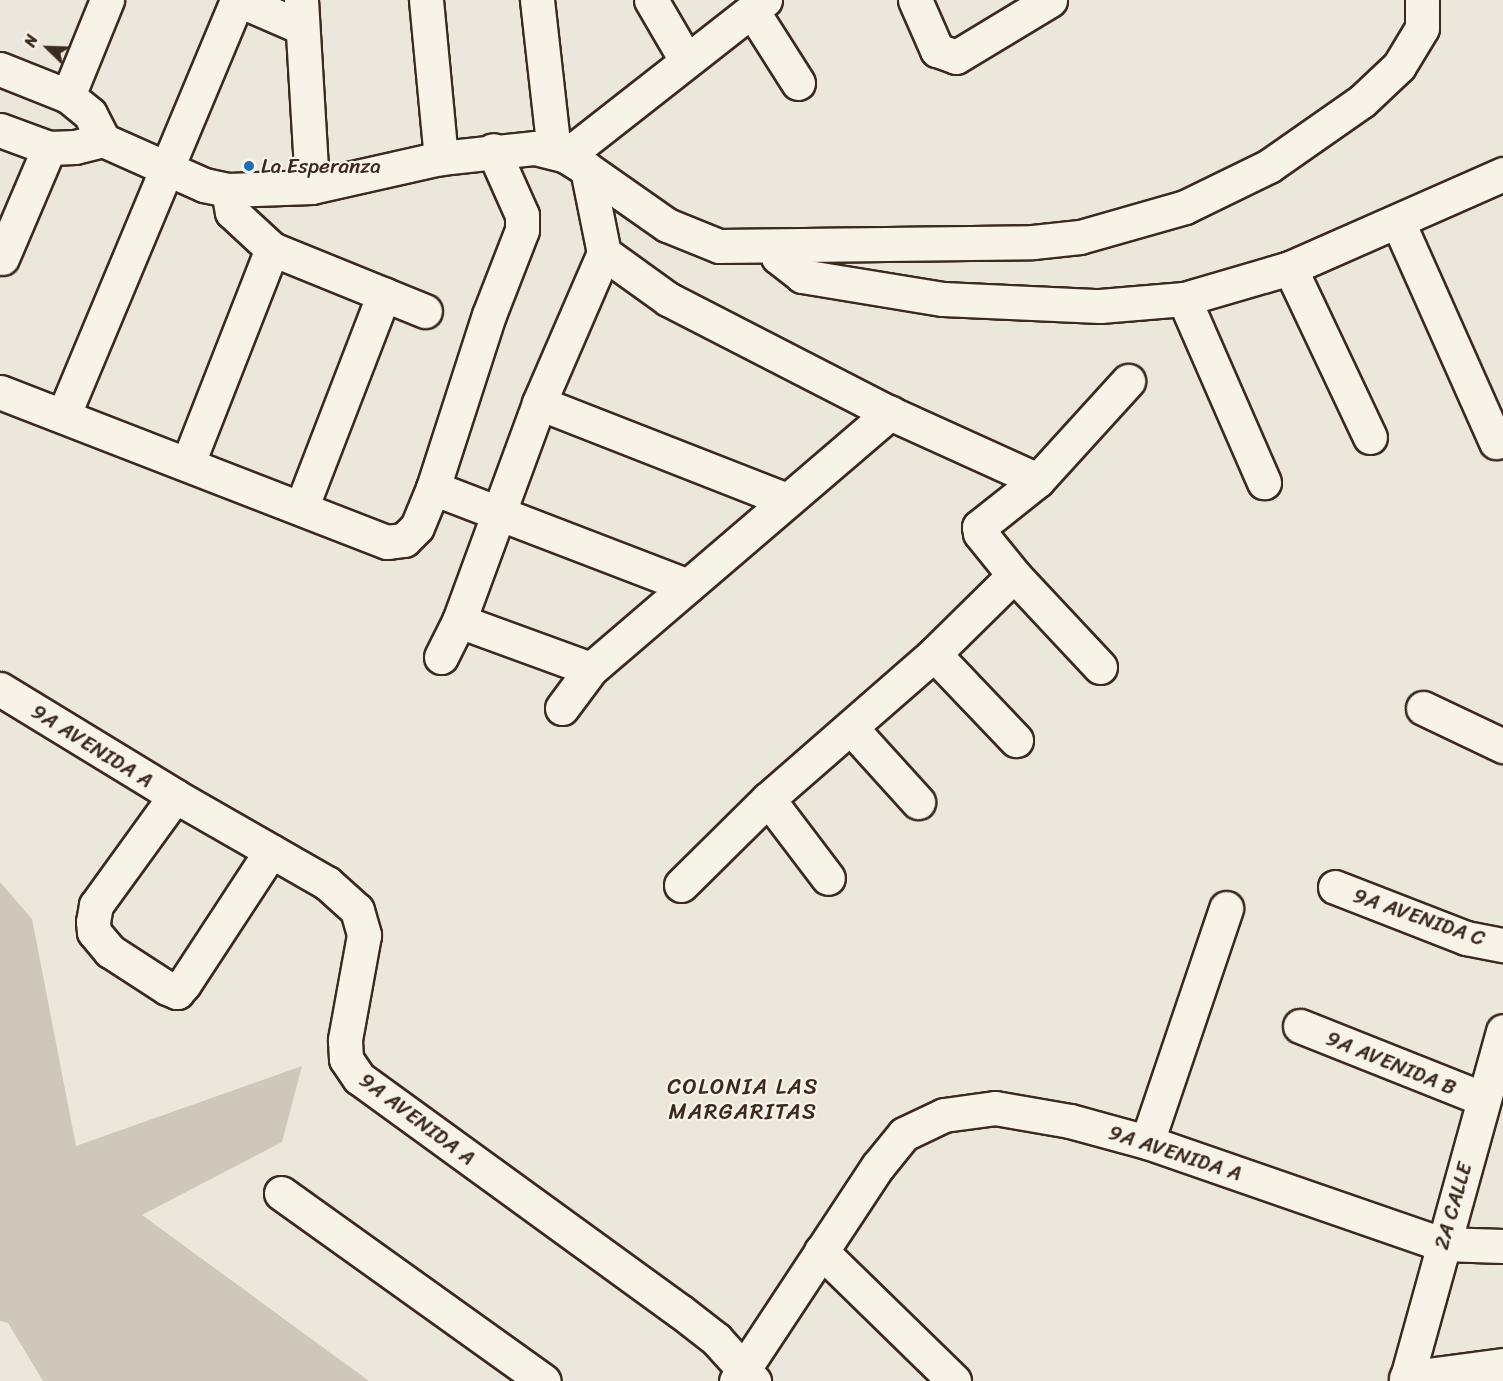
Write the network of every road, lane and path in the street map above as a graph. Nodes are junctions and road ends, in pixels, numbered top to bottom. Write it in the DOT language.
graph roads {
  1 [pos="106,0"];
  2 [pos="238,0"];
  3 [pos="426,0"];
  4 [pos="537,0"];
  5 [pos="651,0"];
  6 [pos="915,0"];
  7 [pos="1050,0"];
  8 [pos="1422,0"];
  9 [pos="759,6"];
  10 [pos="301,13"];
  11 [pos="686,60"];
  12 [pos="0,69"];
  13 [pos="798,83"];
  14 [pos="68,96"];
  15 [pos="0,130"];
  16 [pos="103,140"];
  17 [pos="50,147"];
  18 [pos="493,150"];
  19 [pos="441,158"];
  20 [pos="569,159"];
  21 [pos="164,169"];
  22 [pos="1503,174"];
  23 [pos="312,187"];
  24 [pos="228,190"];
  25 [pos="1398,222"];
  26 [pos="777,246"];
  27 [pos="272,249"];
  28 [pos="604,253"];
  29 [pos="2,258"];
  30 [pos="1290,268"];
  31 [pos="384,294"];
  32 [pos="1184,299"];
  33 [pos="425,311"];
  34 [pos="1128,381"];
  35 [pos="0,392"];
  36 [pos="539,403"];
  37 [pos="890,413"];
  38 [pos="64,414"];
  39 [pos="1370,437"];
  40 [pos="1496,442"];
  41 [pos="188,463"];
  42 [pos="1038,480"];
  43 [pos="1264,482"];
  44 [pos="433,488"];
  45 [pos="786,500"];
  46 [pos="302,506"];
  47 [pos="497,514"];
  48 [pos="1014,575"];
  49 [pos="688,586"];
  50 [pos="459,621"];
  51 [pos="933,654"];
  52 [pos="441,657"];
  53 [pos="1100,667"];
  54 [pos="591,669"];
  55 [pos="0,689"];
  56 [pos="562,708"];
  57 [pos="1423,708"];
  58 [pos="851,728"];
  59 [pos="1016,740"];
  60 [pos="1503,746"];
  61 [pos="175,796"];
  62 [pos="768,799"];
  63 [pos="918,802"];
  64 [pos="271,851"];
  65 [pos="828,878"];
  66 [pos="681,885"];
  67 [pos="1335,888"];
  68 [pos="1226,908"];
  69 [pos="1503,945"];
  70 [pos="1300,1026"];
  71 [pos="1503,1032"];
  72 [pos="1483,1099"];
  73 [pos="1147,1142"];
  74 [pos="280,1193"];
  75 [pos="1442,1244"];
  76 [pos="1503,1246"];
  77 [pos="821,1251"];
  78 [pos="1503,1365"];
  79 [pos="745,1378"];
  80 [pos="1406,1379"];
  81 [pos="544,1381"];
  82 [pos="954,1381"];
  1 -- 14 [label="street"];
  2 -- 10 [label="street"];
  2 -- 21 [label="street"];
  3 -- 19 [label="street"];
  4 -- 20 [label="street"];
  5 -- 11 [label="street"];
  6 -- 7 [label="street"];
  8 -- 26 [label="street"];
  9 -- 11 [label="street"];
  9 -- 13 [label="street"];
  10 -- 23 [label="street"];
  11 -- 20 [label="street"];
  12 -- 14 [label="street"];
  14 -- 16 [label="street"];
  15 -- 17 [label="street"];
  16 -- 17 [label="street"];
  16 -- 21 [label="street"];
  17 -- 29 [label="street"];
  18 -- 19 [label="street"];
  18 -- 20 [label="street"];
  18 -- 44 [label="street"];
  19 -- 23 [label="street"];
  20 -- 26 [label="street"];
  20 -- 28 [label="street"];
  21 -- 24 [label="street"];
  21 -- 38 [label="street"];
  22 -- 25 [label="street"];
  23 -- 24 [label="street"];
  24 -- 27 [label="street"];
  25 -- 30 [label="street"];
  25 -- 40 [label="street"];
  26 -- 32 [label="street"];
  27 -- 31 [label="street"];
  27 -- 41 [label="street"];
  28 -- 36 [label="street"];
  28 -- 37 [label="street"];
  30 -- 32 [label="street"];
  30 -- 39 [label="street"];
  31 -- 33 [label="street"];
  31 -- 46 [label="street"];
  32 -- 43 [label="street"];
  34 -- 42 [label="street"];
  35 -- 38 [label="street"];
  36 -- 45 [label="street"];
  36 -- 47 [label="street"];
  37 -- 42 [label="street"];
  37 -- 45 [label="street"];
  38 -- 41 [label="street"];
  41 -- 46 [label="street"];
  42 -- 48 [label="street"];
  44 -- 46 [label="street"];
  44 -- 47 [label="street"];
  45 -- 49 [label="street"];
  47 -- 49 [label="street"];
  47 -- 50 [label="street"];
  48 -- 51 [label="street"];
  48 -- 53 [label="street"];
  49 -- 54 [label="street"];
  50 -- 52 [label="street"];
  50 -- 54 [label="street"];
  51 -- 58 [label="street"];
  51 -- 59 [label="street"];
  54 -- 56 [label="street"];
  55 -- 61 [label="street, 9A AVENIDA A"];
  57 -- 60 [label="street"];
  58 -- 62 [label="street"];
  58 -- 63 [label="street"];
  61 -- 64 [label="street, 9A AVENIDA A"];
  61 -- 64 [label="street"];
  62 -- 65 [label="street"];
  62 -- 66 [label="street"];
  64 -- 79 [label="street, 9A AVENIDA A"];
  67 -- 69 [label="street, 9A AVENIDA C"];
  68 -- 73 [label="street"];
  70 -- 72 [label="street, 9A AVENIDA B"];
  71 -- 72 [label="street, 2A CALLE"];
  72 -- 75 [label="street, 2A CALLE"];
  73 -- 75 [label="street, 9A AVENIDA A"];
  73 -- 77 [label="street, 9A AVENIDA A"];
  74 -- 81 [label="street"];
  75 -- 76 [label="street, 9A AVENIDA A"];
  75 -- 80 [label="street, 2A CALLE"];
  77 -- 79 [label="street"];
  77 -- 82 [label="street"];
  78 -- 80 [label="street"];
}
